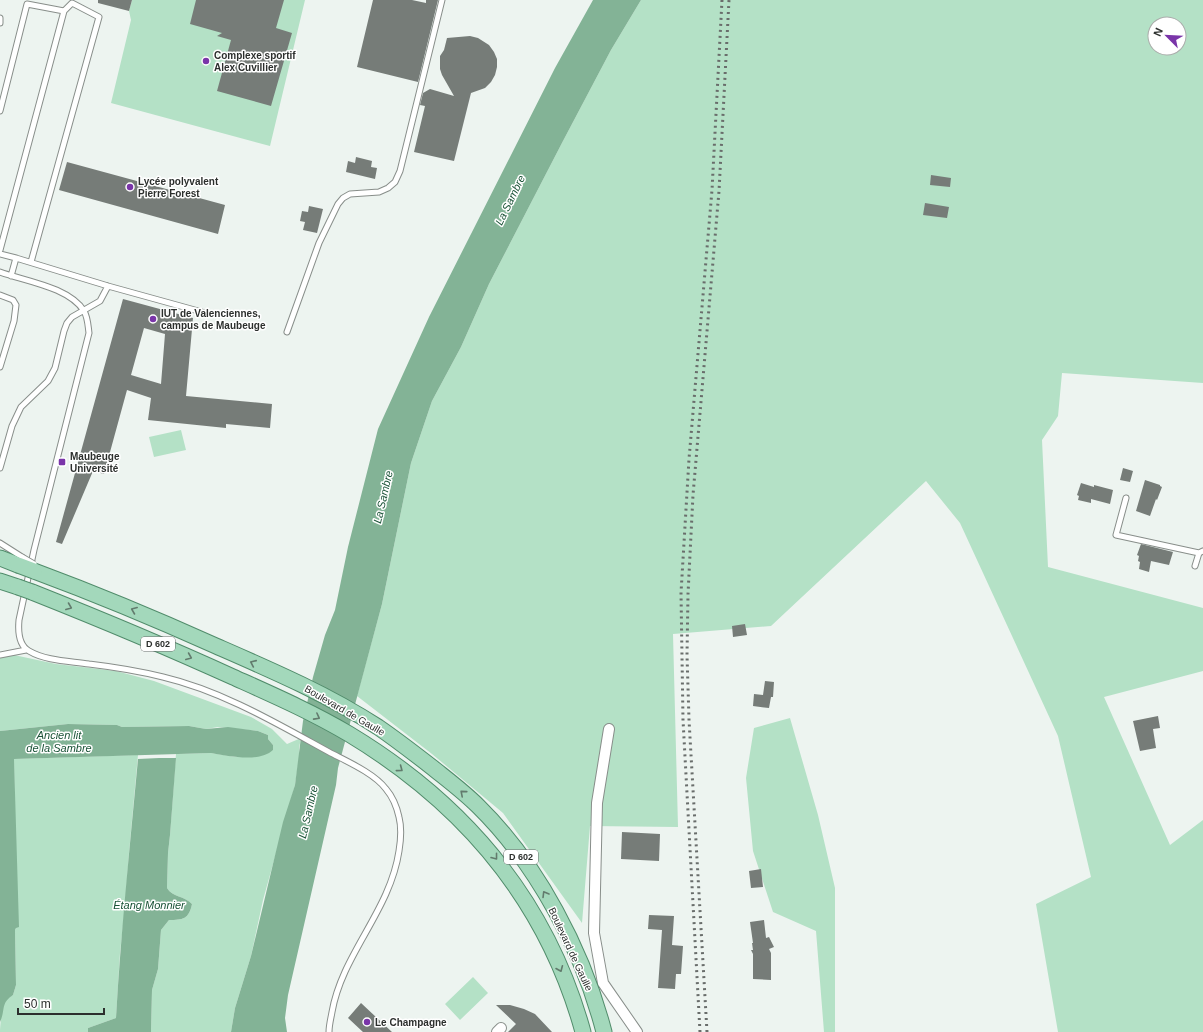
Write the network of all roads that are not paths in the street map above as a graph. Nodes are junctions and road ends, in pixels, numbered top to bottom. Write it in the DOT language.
graph roads {
  1 [pos="442,0"];
  2 [pos="64,11"];
  3 [pos="0,18"];
  4 [pos="0,23"];
  5 [pos="0,111"];
  6 [pos="0,250"];
  7 [pos="0,254"];
  8 [pos="16,258"];
  9 [pos="31,262"];
  10 [pos="0,272"];
  11 [pos="11,276"];
  12 [pos="108,286"];
  13 [pos="0,295"];
  14 [pos="84,311"];
  15 [pos="202,312"];
  16 [pos="287,332"];
  17 [pos="0,367"];
  18 [pos="0,468"];
  19 [pos="1126,498"];
  20 [pos="0,542"];
  21 [pos="1201,552"];
  22 [pos="0,558"];
  23 [pos="20,561"];
  24 [pos="1194,566"];
  25 [pos="0,581"];
  26 [pos="26,650"];
  27 [pos="0,655"];
  28 [pos="609,729"];
  29 [pos="329,1032"];
  30 [pos="582,1032"];
  31 [pos="604,1032"];
  32 [pos="637,1032"];
  1 -- 16 [label="lane"];
  2 -- 5 [label="lane"];
  2 -- 6 [label="lane"];
  2 -- 9 [label="lane"];
  3 -- 4 [label="lane"];
  7 -- 8 [label="lane"];
  8 -- 9 [label="lane"];
  8 -- 11 [label="lane"];
  9 -- 12 [label="lane"];
  10 -- 11 [label="lane"];
  11 -- 14 [label="lane"];
  12 -- 14 [label="lane"];
  12 -- 15 [label="lane"];
  13 -- 17 [label="lane"];
  14 -- 18 [label="lane"];
  14 -- 26 [label="lane"];
  19 -- 21 [label="lane"];
  20 -- 23 [label="lane"];
  21 -- 24 [label="lane"];
  22 -- 23 [label="main road, Boulevard de Gaulle / D 602"];
  31 -- 23 [label="main road, Boulevard de Gaulle / D 602, one-way, bridge"];
  25 -- 30 [label="main road, Boulevard de Gaulle / D 602, one-way, bridge"];
  26 -- 27 [label="lane"];
  26 -- 29 [label="lane"];
  28 -- 32 [label="street"];
}
